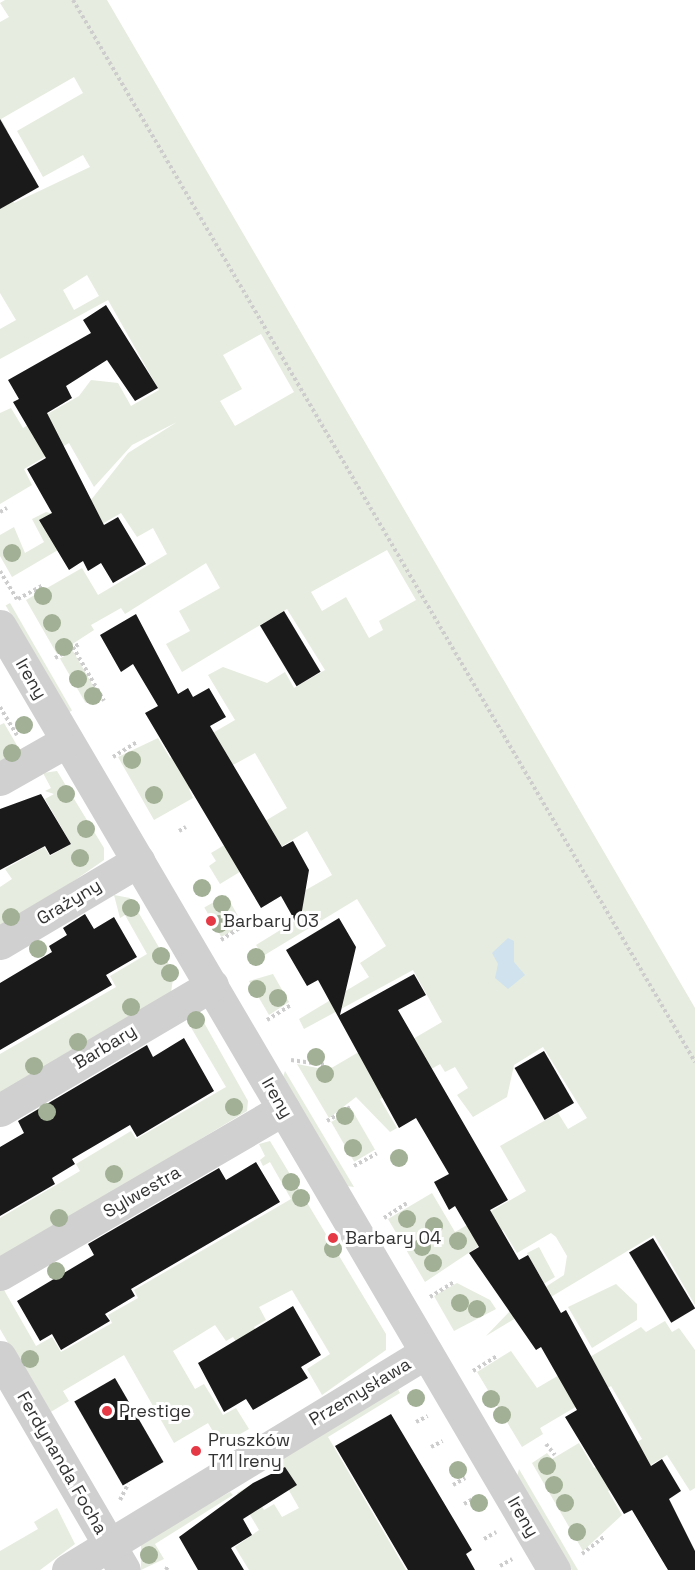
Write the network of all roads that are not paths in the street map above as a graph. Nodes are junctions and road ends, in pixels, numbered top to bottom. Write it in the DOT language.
graph roads {
  1 [pos="8,613"];
  2 [pos="67,741"];
  3 [pos="0,779"];
  4 [pos="138,861"];
  5 [pos="0,944"];
  6 [pos="212,985"];
  7 [pos="283,1109"];
  8 [pos="0,1110"];
  9 [pos="0,1274"];
  10 [pos="426,1352"];
  11 [pos="0,1357"];
  12 [pos="117,1558"];
  13 [pos="566,1563"];
  14 [pos="68,1570"];
  1 -- 2 [label="street, Ireny"];
  2 -- 3 [label="street"];
  2 -- 4 [label="street, Ireny"];
  4 -- 5 [label="street, Grażyny"];
  4 -- 6 [label="street, Ireny"];
  6 -- 7 [label="street, Ireny"];
  6 -- 8 [label="street, Barbary"];
  7 -- 9 [label="street, Sylwestra"];
  7 -- 10 [label="street, Ireny"];
  10 -- 12 [label="street, Przemysława"];
  10 -- 13 [label="street, Ireny"];
  11 -- 12 [label="street, Ferdynanda Focha"];
  12 -- 14 [label="street, Przemysława"];
}
